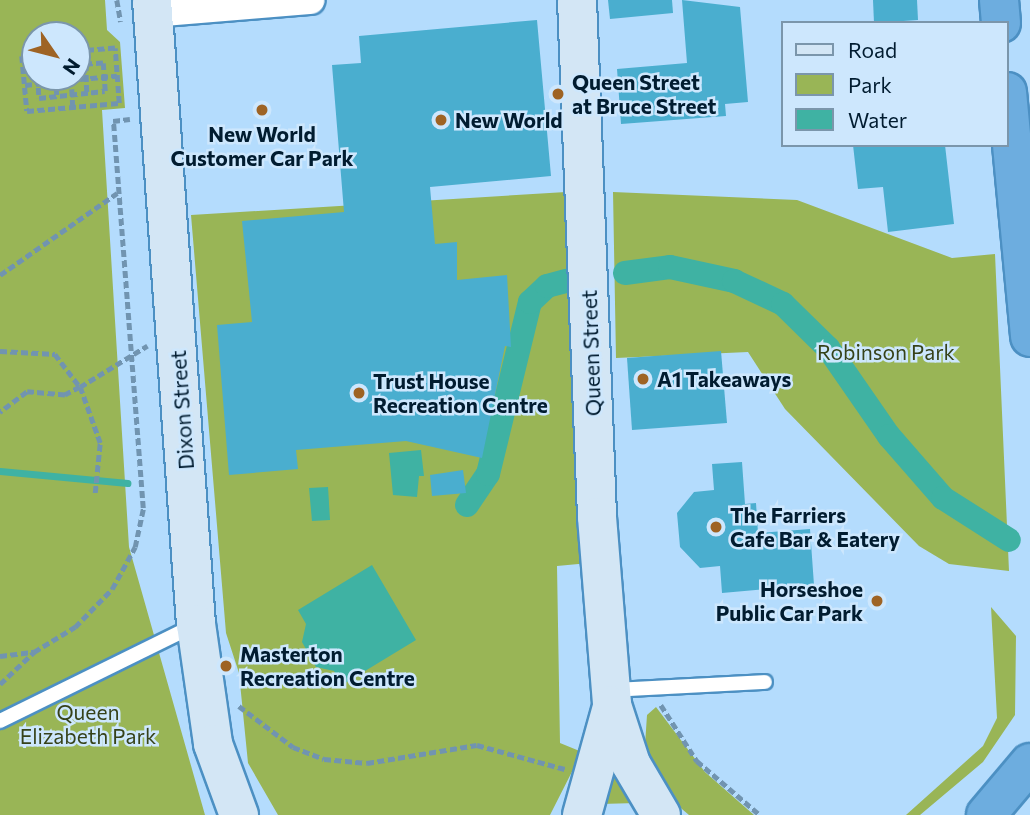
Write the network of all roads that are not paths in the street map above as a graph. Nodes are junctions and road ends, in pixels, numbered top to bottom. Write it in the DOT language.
graph roads {
  1 [pos="310,0"];
  2 [pos="577,0"];
  3 [pos="999,0"];
  4 [pos="142,13"];
  5 [pos="1001,21"];
  6 [pos="1009,110"];
  7 [pos="1028,285"];
  8 [pos="1030,337"];
  9 [pos="196,624"];
  10 [pos="765,682"];
  11 [pos="612,698"];
  12 [pos="0,721"];
  13 [pos="1028,772"];
  14 [pos="239,815"];
  15 [pos="582,815"];
  16 [pos="661,815"];
  17 [pos="985,815"];
  1 -- 4 [label="street"];
  2 -- 11 [label="street, Queen Street"];
  3 -- 5 [label="highway"];
  4 -- 9 [label="street, Dixon Street"];
  6 -- 7 [label="highway"];
  7 -- 8 [label="highway"];
  9 -- 12 [label="lane"];
  9 -- 14 [label="street, Dixon Street"];
  10 -- 11 [label="lane"];
  11 -- 15 [label="street, Queen Street"];
  11 -- 16 [label="street, Queen Street"];
  13 -- 17 [label="highway"];
}
